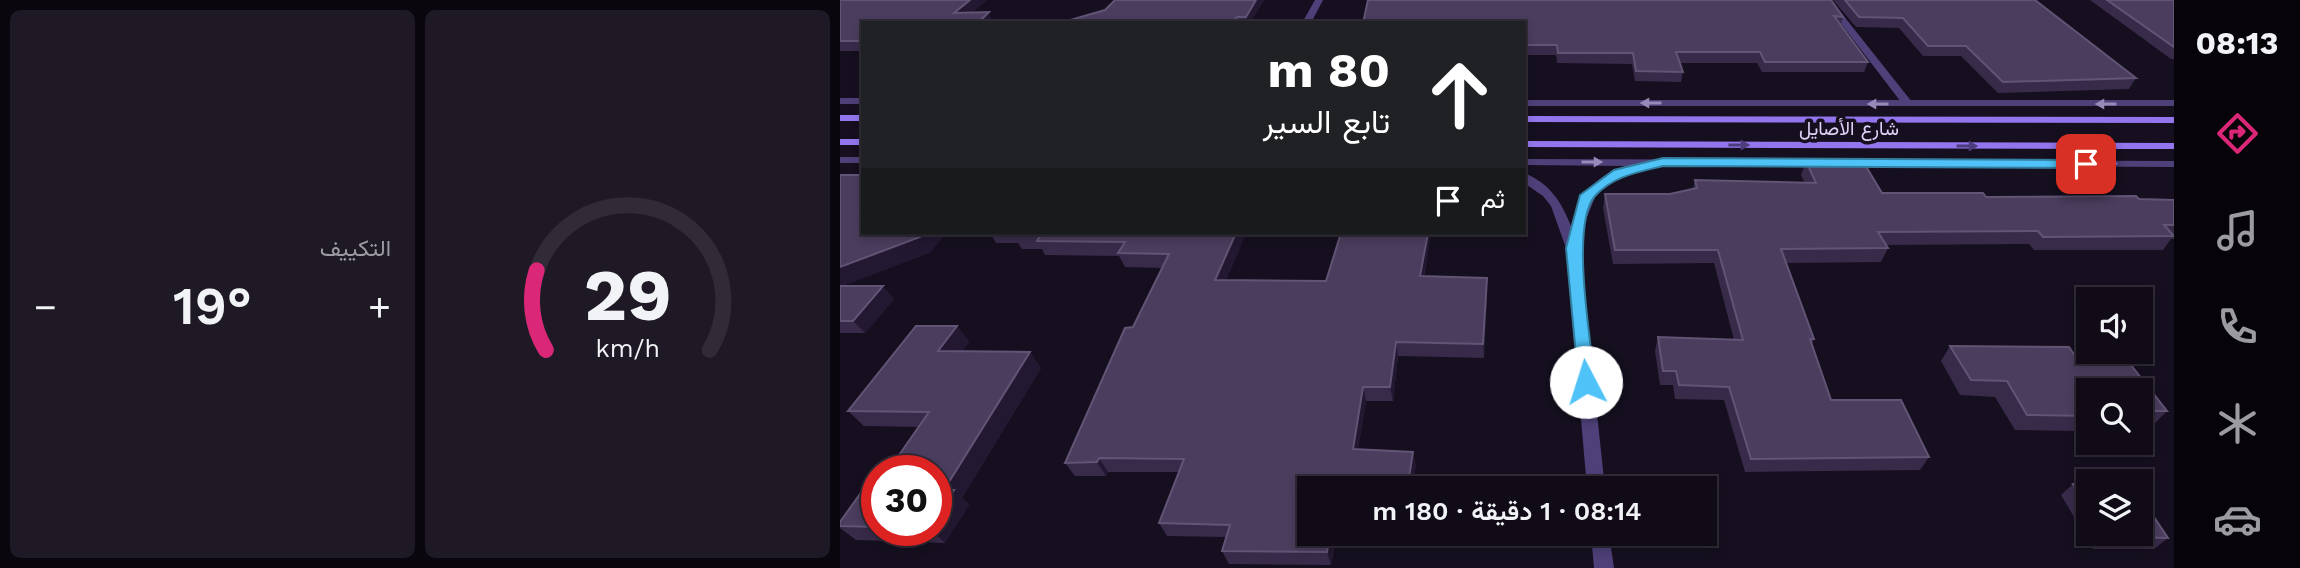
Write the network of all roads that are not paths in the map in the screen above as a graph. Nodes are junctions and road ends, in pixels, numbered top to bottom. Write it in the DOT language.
graph roads {
  1 [pos="1319,0"];
  2 [pos="1827,0"];
  3 [pos="1307,21"];
  4 [pos="840,101"];
  5 [pos="861,101"];
  6 [pos="1526,103"];
  7 [pos="2174,103"];
  8 [pos="1908,104"];
  9 [pos="1940,105"];
  10 [pos="840,118"];
  11 [pos="861,118"];
  12 [pos="1526,119"];
  13 [pos="1953,120"];
  14 [pos="2174,120"];
  15 [pos="840,142"];
  16 [pos="861,142"];
  17 [pos="1526,144"];
  18 [pos="2095,146"];
  19 [pos="2174,146"];
  20 [pos="840,160"];
  21 [pos="861,160"];
  22 [pos="1526,162"];
  23 [pos="1663,162"];
  24 [pos="2112,164"];
  25 [pos="2174,164"];
  26 [pos="1526,178"];
  27 [pos="1573,248"];
  28 [pos="1595,476"];
  29 [pos="1601,546"];
  30 [pos="1604,568"];
  1 -- 3 [label="street"];
  2 -- 8 [label="street"];
  4 -- 5 [label="street"];
  8 -- 6 [label="street, one-way"];
  7 -- 9 [label="street, one-way"];
  8 -- 9 [label="street"];
  9 -- 13 [label="street"];
  10 -- 11 [label="street"];
  12 -- 13 [label="street, شارع الأصايل"];
  13 -- 14 [label="street, شارع الأصايل"];
  15 -- 16 [label="street"];
  17 -- 18 [label="street, شارع الأصايل, one-way"];
  18 -- 19 [label="street, شارع الأصايل"];
  18 -- 24 [label="street"];
  20 -- 21 [label="street"];
  22 -- 23 [label="street, one-way"];
  23 -- 24 [label="street"];
  23 -- 27 [label="street"];
  24 -- 25 [label="street"];
  26 -- 27 [label="street"];
  27 -- 28 [label="street"];
  29 -- 30 [label="street"];
}
